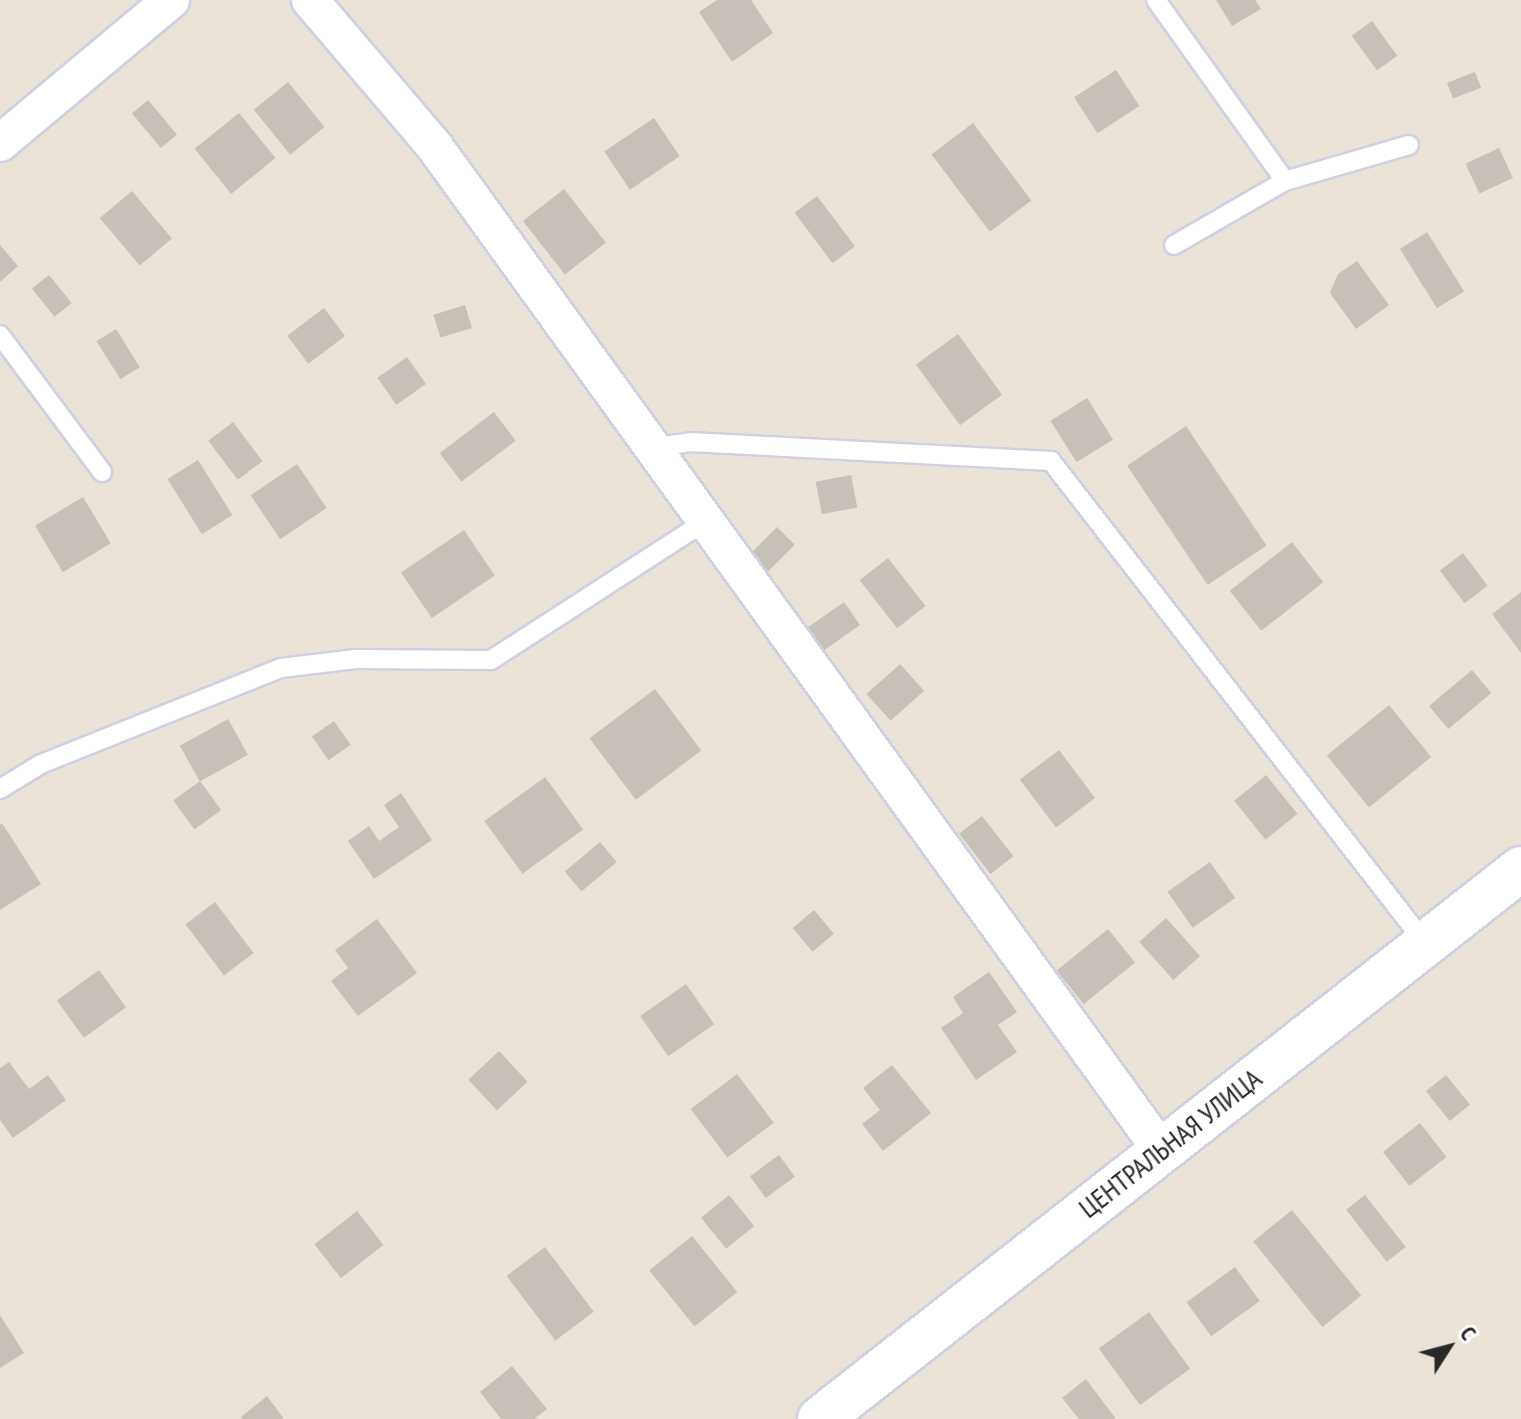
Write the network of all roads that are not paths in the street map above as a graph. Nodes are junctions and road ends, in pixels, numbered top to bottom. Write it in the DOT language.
graph roads {
  1 [pos="171,0"];
  2 [pos="310,0"];
  3 [pos="1156,0"];
  4 [pos="0,143"];
  5 [pos="1409,145"];
  6 [pos="1285,181"];
  7 [pos="1174,245"];
  8 [pos="0,335"];
  9 [pos="656,447"];
  10 [pos="102,472"];
  11 [pos="707,520"];
  12 [pos="0,789"];
  13 [pos="1521,869"];
  14 [pos="1425,943"];
  15 [pos="1161,1150"];
  16 [pos="820,1419"];
  1 -- 4 [label="street"];
  2 -- 9 [label="street"];
  3 -- 6 [label="lane"];
  5 -- 6 [label="lane"];
  6 -- 7 [label="lane"];
  8 -- 10 [label="lane"];
  9 -- 11 [label="street"];
  9 -- 14 [label="lane"];
  11 -- 12 [label="lane"];
  11 -- 15 [label="street"];
  13 -- 14 [label="main road, ЦЕНТРАЛЬНАЯ УЛИЦА"];
  14 -- 15 [label="main road, ЦЕНТРАЛЬНАЯ УЛИЦА"];
  15 -- 16 [label="main road, ЦЕНТРАЛЬНАЯ УЛИЦА"];
}
